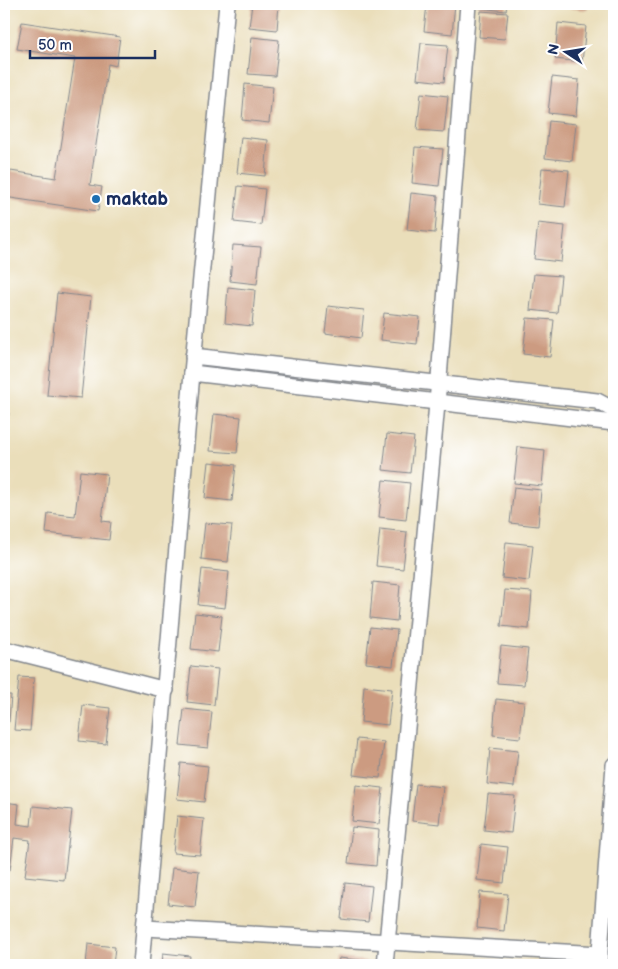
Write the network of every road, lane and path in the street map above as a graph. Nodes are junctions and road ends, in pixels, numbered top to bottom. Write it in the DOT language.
graph roads {
  1 [pos="227,4"];
  2 [pos="468,4"];
  3 [pos="193,356"];
  4 [pos="192,373"];
  5 [pos="438,383"];
  6 [pos="437,404"];
  7 [pos="614,410"];
  8 [pos="614,424"];
  9 [pos="4,649"];
  10 [pos="166,690"];
  11 [pos="614,765"];
  12 [pos="145,928"];
  13 [pos="387,941"];
  14 [pos="600,959"];
  15 [pos="141,965"];
  16 [pos="385,965"];
  1 -- 3 [label="street"];
  2 -- 5 [label="street"];
  3 -- 4 [label="street"];
  3 -- 5 [label="street"];
  4 -- 6 [label="street"];
  4 -- 10 [label="street"];
  5 -- 6 [label="street"];
  5 -- 7 [label="street"];
  6 -- 8 [label="street"];
  6 -- 13 [label="street"];
  9 -- 10 [label="street"];
  10 -- 12 [label="street"];
  11 -- 14 [label="street"];
  12 -- 13 [label="street"];
  12 -- 15 [label="street"];
  13 -- 14 [label="street"];
  13 -- 16 [label="street"];
}
